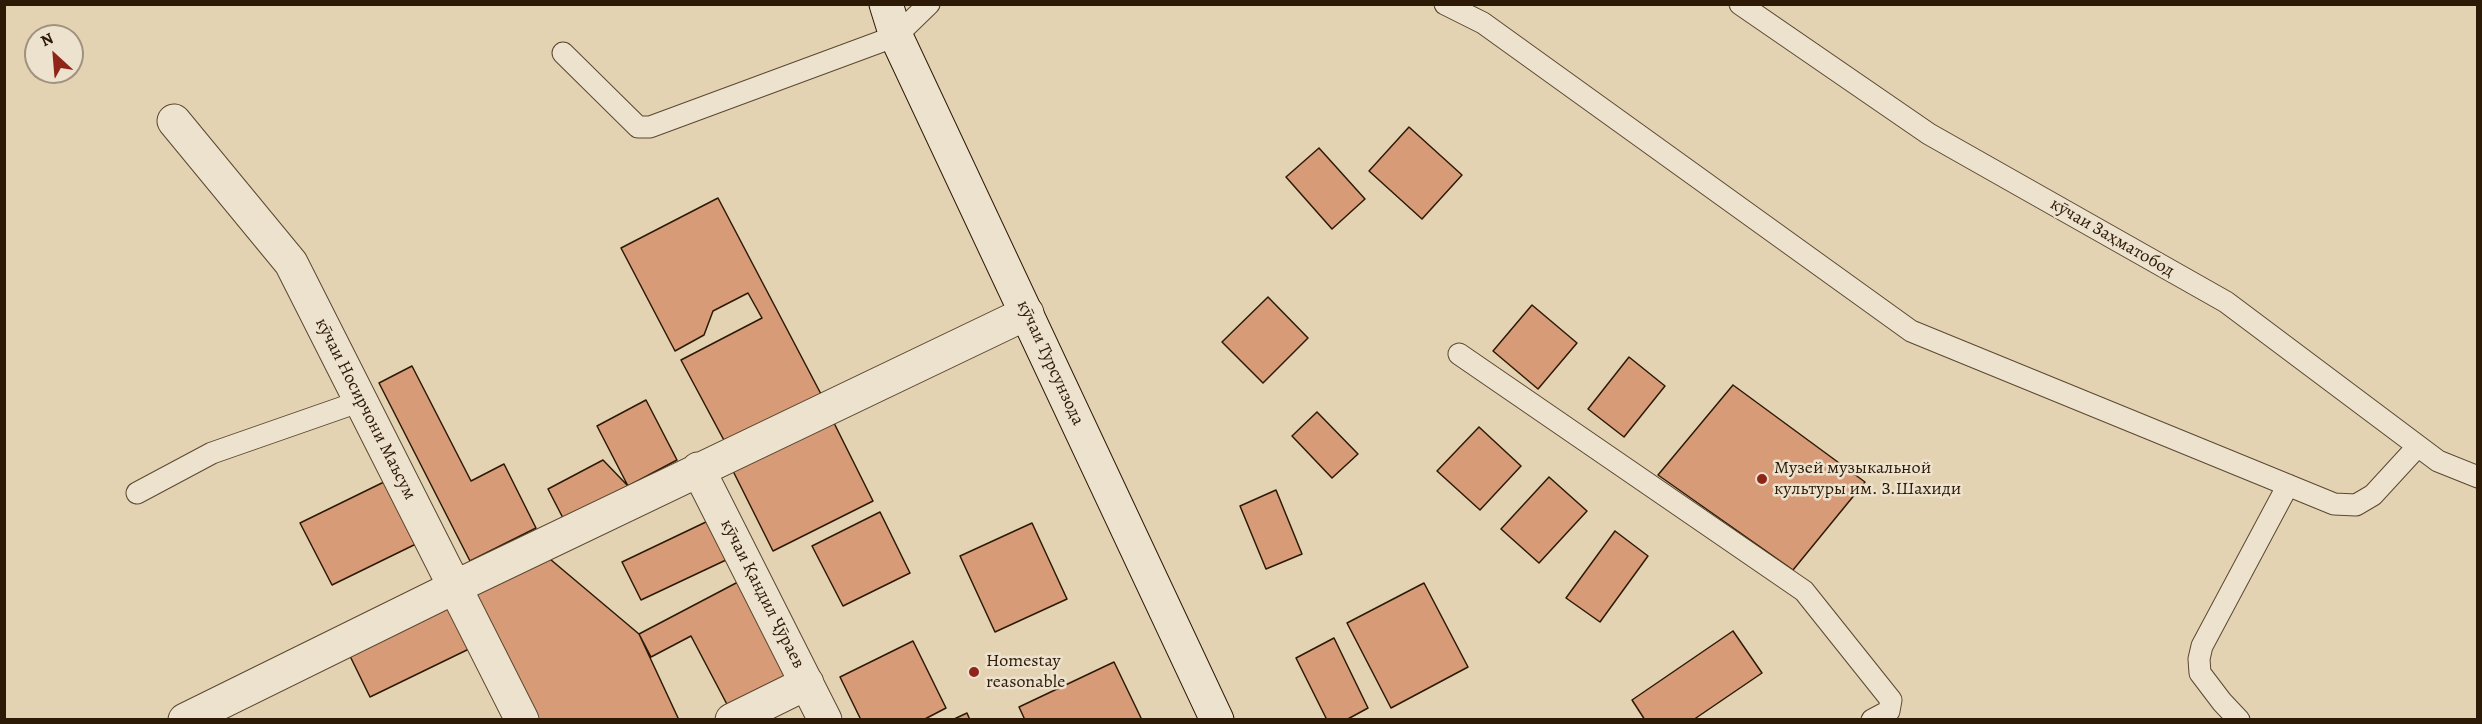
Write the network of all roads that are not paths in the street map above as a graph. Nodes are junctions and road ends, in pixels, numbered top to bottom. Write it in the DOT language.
graph roads {
  1 [pos="886,4"];
  2 [pos="929,4"];
  3 [pos="1445,4"];
  4 [pos="1740,4"];
  5 [pos="897,36"];
  6 [pos="563,53"];
  7 [pos="174,121"];
  8 [pos="1027,313"];
  9 [pos="1459,354"];
  10 [pos="361,401"];
  11 [pos="2418,446"];
  12 [pos="699,469"];
  13 [pos="2478,477"];
  14 [pos="2288,485"];
  15 [pos="137,494"];
  16 [pos="454,587"];
  17 [pos="807,683"];
  18 [pos="185,720"];
  19 [pos="522,720"];
  20 [pos="732,720"];
  21 [pos="825,720"];
  22 [pos="1217,720"];
  23 [pos="1872,720"];
  24 [pos="2239,720"];
  1 -- 5 [label="street, кӯчаи Турсунзода"];
  2 -- 5 [label="lane"];
  3 -- 14 [label="lane"];
  4 -- 11 [label="lane, кӯчаи Заҳматобод"];
  5 -- 6 [label="lane"];
  5 -- 8 [label="street, кӯчаи Турсунзода"];
  7 -- 10 [label="street, кӯчаи Носирчони Маъсум"];
  8 -- 12 [label="street"];
  8 -- 22 [label="street, кӯчаи Турсунзода"];
  9 -- 23 [label="lane"];
  10 -- 15 [label="lane"];
  10 -- 16 [label="street, кӯчаи Носирчони Маъсум"];
  11 -- 13 [label="lane, кӯчаи Заҳматобод"];
  11 -- 14 [label="lane"];
  12 -- 16 [label="street"];
  12 -- 17 [label="street, кӯчаи Қандил Ҷӯраев"];
  14 -- 24 [label="lane"];
  16 -- 18 [label="street"];
  16 -- 19 [label="street, кӯчаи Носирчони Маъсум"];
  17 -- 20 [label="street"];
  17 -- 21 [label="street, кӯчаи Қандил Ҷӯраев"];
}
